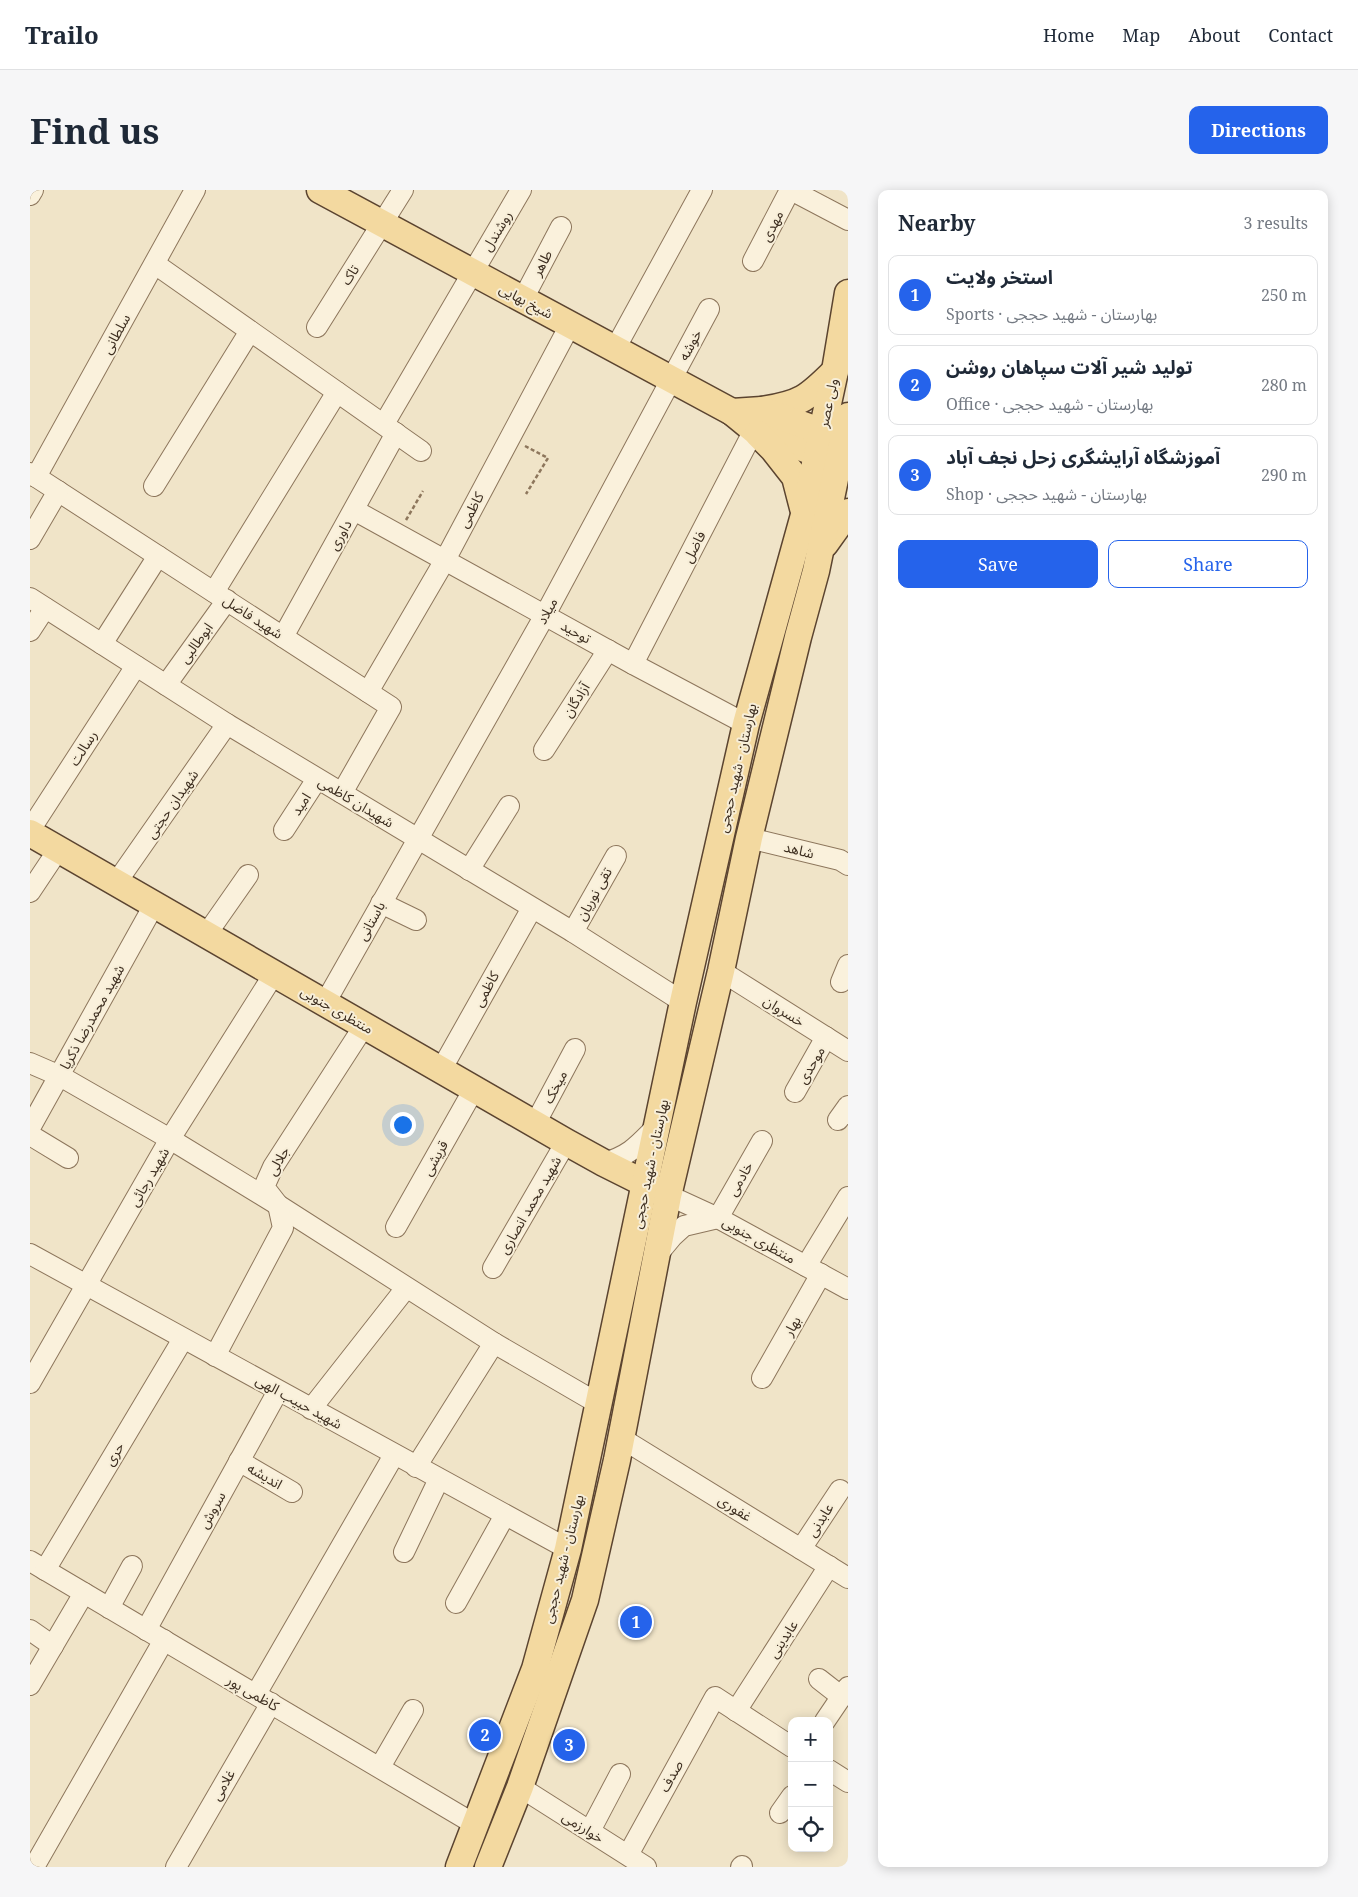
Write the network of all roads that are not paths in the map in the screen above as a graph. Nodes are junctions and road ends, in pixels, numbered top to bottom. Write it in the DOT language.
graph roads {
  1 [pos="33,190"];
  2 [pos="195,190"];
  3 [pos="320,190"];
  4 [pos="403,190"];
  5 [pos="521,190"];
  6 [pos="702,190"];
  7 [pos="791,190"];
  8 [pos="30,194"];
  9 [pos="848,220"];
  10 [pos="383,224"];
  11 [pos="561,227"];
  12 [pos="754,261"];
  13 [pos="155,264"];
  14 [pos="472,272"];
  15 [pos="848,293"];
  16 [pos="523,299"];
  17 [pos="709,310"];
  18 [pos="570,325"];
  19 [pos="317,327"];
  20 [pos="250,331"];
  21 [pos="615,349"];
  22 [pos="835,371"];
  23 [pos="672,380"];
  24 [pos="337,392"];
  25 [pos="758,420"];
  26 [pos="390,429"];
  27 [pos="838,444"];
  28 [pos="421,451"];
  29 [pos="33,475"];
  30 [pos="154,486"];
  31 [pos="58,491"];
  32 [pos="354,510"];
  33 [pos="848,512"];
  34 [pos="804,515"];
  35 [pos="30,539"];
  36 [pos="158,556"];
  37 [pos="445,560"];
  38 [pos="816,571"];
  39 [pos="221,596"];
  40 [pos="38,603"];
  41 [pos="545,615"];
  42 [pos="30,631"];
  43 [pos="283,637"];
  44 [pos="102,644"];
  45 [pos="608,650"];
  46 [pos="633,664"];
  47 [pos="136,666"];
  48 [pos="166,685"];
  49 [pos="368,692"];
  50 [pos="227,724"];
  51 [pos="746,724"];
  52 [pos="544,750"];
  53 [pos="317,779"];
  54 [pos="342,793"];
  55 [pos="508,806"];
  56 [pos="284,830"];
  57 [pos="30,832"];
  58 [pos="749,838"];
  59 [pos="417,839"];
  60 [pos="58,850"];
  61 [pos="616,856"];
  62 [pos="848,865"];
  63 [pos="469,870"];
  64 [pos="248,875"];
  65 [pos="116,883"];
  66 [pos="30,892"];
  67 [pos="381,903"];
  68 [pos="154,905"];
  69 [pos="532,908"];
  70 [pos="416,920"];
  71 [pos="573,932"];
  72 [pos="206,935"];
  73 [pos="721,971"];
  74 [pos="274,974"];
  75 [pos="684,1002"];
  76 [pos="325,1003"];
  77 [pos="364,1026"];
  78 [pos="826,1037"];
  79 [pos="575,1049"];
  80 [pos="848,1051"];
  81 [pos="30,1063"];
  82 [pos="441,1070"];
  83 [pos="60,1076"];
  84 [pos="474,1089"];
  85 [pos="795,1092"];
  86 [pos="535,1124"];
  87 [pos="657,1126"];
  88 [pos="30,1128"];
  89 [pos="30,1135"];
  90 [pos="170,1139"];
  91 [pos="762,1141"];
  92 [pos="566,1142"];
  93 [pos="68,1158"];
  94 [pos="604,1164"];
  95 [pos="657,1190"];
  96 [pos="848,1197"];
  97 [pos="278,1206"];
  98 [pos="718,1218"];
  99 [pos="396,1227"];
  100 [pos="30,1254"];
  101 [pos="657,1255"];
  102 [pos="493,1268"];
  103 [pos="813,1270"];
  104 [pos="86,1286"];
  105 [pos="406,1288"];
  106 [pos="848,1289"];
  107 [pos="183,1339"];
  108 [pos="494,1343"];
  109 [pos="215,1356"];
  110 [pos="762,1378"];
  111 [pos="30,1383"];
  112 [pos="278,1391"];
  113 [pos="599,1404"];
  114 [pos="311,1409"];
  115 [pos="621,1438"];
  116 [pos="394,1454"];
  117 [pos="239,1461"];
  118 [pos="416,1467"];
  119 [pos="439,1479"];
  120 [pos="840,1490"];
  121 [pos="292,1492"];
  122 [pos="504,1515"];
  123 [pos="568,1549"];
  124 [pos="801,1549"];
  125 [pos="404,1552"];
  126 [pos="38,1565"];
  127 [pos="132,1566"];
  128 [pos="829,1566"];
  129 [pos="848,1578"];
  130 [pos="84,1593"];
  131 [pos="456,1603"];
  132 [pos="109,1608"];
  133 [pos="30,1630"];
  134 [pos="146,1630"];
  135 [pos="164,1640"];
  136 [pos="53,1646"];
  137 [pos="819,1679"];
  138 [pos="30,1685"];
  139 [pos="845,1692"];
  140 [pos="264,1699"];
  141 [pos="413,1710"];
  142 [pos="736,1711"];
  143 [pos="828,1717"];
  144 [pos="788,1744"];
  145 [pos="380,1767"];
  146 [pos="833,1773"];
  147 [pos="620,1774"];
  148 [pos="848,1782"];
  149 [pos="520,1787"];
  150 [pos="788,1802"];
  151 [pos="780,1813"];
  152 [pos="476,1825"];
  153 [pos="590,1831"];
  154 [pos="628,1855"];
  155 [pos="34,1867"];
  156 [pos="176,1867"];
  157 [pos="459,1867"];
  158 [pos="488,1867"];
  159 [pos="646,1867"];
  1 -- 8 [label="street"];
  2 -- 13 [label="street, سلطانی"];
  3 -- 10 [label="main road, شیخ بهایی"];
  4 -- 10 [label="street, تاک"];
  5 -- 14 [label="street, روشندل"];
  6 -- 21 [label="street"];
  7 -- 9 [label="street"];
  7 -- 12 [label="street, مهدی"];
  10 -- 14 [label="main road, شیخ بهایی"];
  10 -- 19 [label="street, تاک"];
  11 -- 16 [label="street, طاهر"];
  13 -- 20 [label="street"];
  13 -- 29 [label="street, سلطانی"];
  14 -- 16 [label="main road, شیخ بهایی"];
  14 -- 26 [label="street, داوری"];
  15 -- 22 [label="main road, ولی عصر"];
  16 -- 18 [label="main road, شیخ بهایی"];
  17 -- 23 [label="street, خوشه"];
  18 -- 21 [label="main road, شیخ بهایی"];
  18 -- 37 [label="street, کاظمی"];
  20 -- 24 [label="street"];
  20 -- 30 [label="street"];
  21 -- 23 [label="main road, شیخ بهایی"];
  22 -- 25 [label="main road"];
  22 -- 27 [label="main road, ولی عصر"];
  23 -- 25 [label="main road, شیخ بهایی"];
  23 -- 41 [label="street, میلاد"];
  24 -- 26 [label="street"];
  24 -- 39 [label="street, ابوطالبی"];
  25 -- 27 [label="main road"];
  25 -- 34 [label="main road"];
  25 -- 46 [label="street, فاضل"];
  26 -- 28 [label="street"];
  26 -- 32 [label="street, داوری"];
  27 -- 34 [label="main road, بهارستان - شهید حججی"];
  27 -- 38 [label="main road, بهارستان - شهید حججی"];
  29 -- 31 [label="street, شهید فاضل"];
  31 -- 35 [label="street"];
  31 -- 36 [label="street, شهید فاضل"];
  32 -- 37 [label="street, توحید"];
  32 -- 43 [label="street, داوری"];
  33 -- 38 [label="main road"];
  34 -- 51 [label="main road, بهارستان - شهید حججی"];
  36 -- 39 [label="street, شهید فاضل"];
  36 -- 44 [label="street"];
  37 -- 41 [label="street, توحید"];
  37 -- 49 [label="street, کاظمی"];
  38 -- 58 [label="main road, بهارستان - شهید حججی"];
  39 -- 43 [label="street, شهید فاضل"];
  39 -- 48 [label="street, ابوطالبی"];
  40 -- 42 [label="street"];
  40 -- 44 [label="street, شهیدان کاظمی"];
  41 -- 45 [label="street, توحید"];
  41 -- 59 [label="street, میلاد"];
  43 -- 49 [label="street, شهید فاضل"];
  44 -- 47 [label="street, شهیدان کاظمی"];
  45 -- 46 [label="street, توحید"];
  45 -- 52 [label="street, آزادگان"];
  46 -- 51 [label="street, توحید"];
  47 -- 48 [label="street, شهیدان کاظمی"];
  47 -- 57 [label="street, رسالت"];
  48 -- 50 [label="street, شهیدان کاظمی"];
  49 -- 54 [label="street, شهید فاضل"];
  50 -- 53 [label="street, شهیدان کاظمی"];
  50 -- 65 [label="street, شهیدان حجتی"];
  51 -- 75 [label="main road, بهارستان - شهید حججی"];
  53 -- 54 [label="street, شهیدان کاظمی"];
  53 -- 56 [label="street, امید"];
  54 -- 59 [label="street, شهیدان کاظمی"];
  55 -- 63 [label="street"];
  57 -- 60 [label="main road, منتظری جنوبی"];
  58 -- 62 [label="street, شاهد"];
  58 -- 73 [label="main road, بهارستان - شهید حججی"];
  59 -- 63 [label="street, شهیدان کاظمی"];
  59 -- 67 [label="street, باستانی"];
  60 -- 65 [label="main road, منتظری جنوبی"];
  60 -- 66 [label="street"];
  61 -- 71 [label="street, تقی نوریان"];
  63 -- 69 [label="street, شهیدان کاظمی"];
  64 -- 72 [label="street"];
  65 -- 68 [label="main road, منتظری جنوبی"];
  67 -- 70 [label="street"];
  67 -- 76 [label="street, باستانی"];
  68 -- 72 [label="main road, منتظری جنوبی"];
  68 -- 83 [label="street, شهید محمدرضا ذکریا"];
  69 -- 71 [label="street, شهیدان کاظمی"];
  69 -- 82 [label="street, کاظمی"];
  71 -- 75 [label="street, شهیدان کاظمی"];
  72 -- 74 [label="main road, منتظری جنوبی"];
  73 -- 78 [label="street, خسروان"];
  73 -- 95 [label="main road, بهارستان - شهید حججی"];
  74 -- 76 [label="main road, منتظری جنوبی"];
  74 -- 90 [label="street, شهید رجائی"];
  75 -- 87 [label="main road, بهارستان - شهید حججی"];
  76 -- 77 [label="main road, منتظری جنوبی"];
  77 -- 82 [label="main road, منتظری جنوبی"];
  77 -- 97 [label="street, جلالی"];
  78 -- 80 [label="street, خسروان"];
  78 -- 85 [label="street, موحدی"];
  79 -- 86 [label="street, میخک"];
  81 -- 83 [label="street"];
  82 -- 84 [label="main road, منتظری جنوبی"];
  83 -- 88 [label="street, شهید محمدرضا ذکریا"];
  83 -- 90 [label="street"];
  84 -- 86 [label="main road, منتظری جنوبی"];
  84 -- 99 [label="street, قریشی"];
  86 -- 92 [label="main road, منتظری جنوبی"];
  87 -- 94 [label="street"];
  87 -- 95 [label="main road, بهارستان - شهید حججی"];
  89 -- 93 [label="street"];
  90 -- 97 [label="street"];
  90 -- 104 [label="street, شهید رجائی"];
  91 -- 98 [label="street, خادمی"];
  92 -- 94 [label="main road, منتظری جنوبی"];
  92 -- 102 [label="street, شهید محمد انصاری"];
  94 -- 95 [label="main road, منتظری جنوبی"];
  95 -- 98 [label="street, منتظری جنوبی"];
  95 -- 101 [label="main road, بهارستان - شهید حججی"];
  95 -- 113 [label="main road, بهارستان - شهید حججی"];
  96 -- 103 [label="street, بهار"];
  97 -- 105 [label="street"];
  97 -- 109 [label="street, جلالی"];
  98 -- 101 [label="street"];
  98 -- 103 [label="street, منتظری جنوبی"];
  100 -- 104 [label="street, شهید حبیب الهی"];
  101 -- 115 [label="main road, بهارستان - شهید حججی"];
  103 -- 106 [label="street, منتظری جنوبی"];
  103 -- 110 [label="street, بهار"];
  104 -- 107 [label="street, شهید حبیب الهی"];
  104 -- 111 [label="street, شهید رجائی"];
  105 -- 108 [label="street"];
  105 -- 114 [label="street"];
  107 -- 109 [label="street, شهید حبیب الهی"];
  107 -- 126 [label="street, حری"];
  108 -- 113 [label="street"];
  108 -- 118 [label="street"];
  109 -- 112 [label="street, شهید حبیب الهی"];
  112 -- 114 [label="street, شهید حبیب الهی"];
  112 -- 117 [label="street, سروش"];
  113 -- 123 [label="main road, بهارستان - شهید حججی"];
  114 -- 116 [label="street, شهید حبیب الهی"];
  115 -- 124 [label="street, غفوری"];
  115 -- 149 [label="main road, بهارستان - شهید حججی"];
  116 -- 118 [label="street, شهید حبیب الهی"];
  116 -- 140 [label="street, غلامی"];
  117 -- 121 [label="street, اندیشه"];
  117 -- 134 [label="street, سروش"];
  118 -- 119 [label="street, شهید حبیب الهی"];
  119 -- 122 [label="street, شهید حبیب الهی"];
  119 -- 125 [label="street"];
  120 -- 124 [label="street, عابدنی"];
  122 -- 123 [label="street, شهید حبیب الهی"];
  122 -- 131 [label="street"];
  123 -- 152 [label="main road, بهارستان - شهید حججی"];
  124 -- 128 [label="street, غفوری"];
  126 -- 130 [label="street, کاظمی پور"];
  127 -- 132 [label="street"];
  128 -- 129 [label="street, غفوری"];
  128 -- 142 [label="street, عابدینی"];
  130 -- 132 [label="street, کاظمی پور"];
  130 -- 136 [label="street"];
  132 -- 134 [label="street, کاظمی پور"];
  133 -- 136 [label="street"];
  134 -- 135 [label="street, کاظمی پور"];
  135 -- 140 [label="street, کاظمی پور"];
  135 -- 155 [label="street"];
  136 -- 138 [label="street"];
  137 -- 139 [label="street"];
  139 -- 143 [label="street"];
  140 -- 145 [label="street, کاظمی پور"];
  140 -- 156 [label="street, غلامی"];
  141 -- 145 [label="street"];
  142 -- 144 [label="street"];
  142 -- 154 [label="street, صدف"];
  145 -- 152 [label="street, کاظمی پور"];
  146 -- 148 [label="street"];
  147 -- 153 [label="street"];
  149 -- 153 [label="street, خوارزمی"];
  149 -- 158 [label="main road, بهارستان - شهید حججی"];
  150 -- 151 [label="street"];
  152 -- 157 [label="main road, بهارستان - شهید حججی"];
  153 -- 154 [label="street, خوارزمی"];
  154 -- 159 [label="street, خوارزمی"];
}
